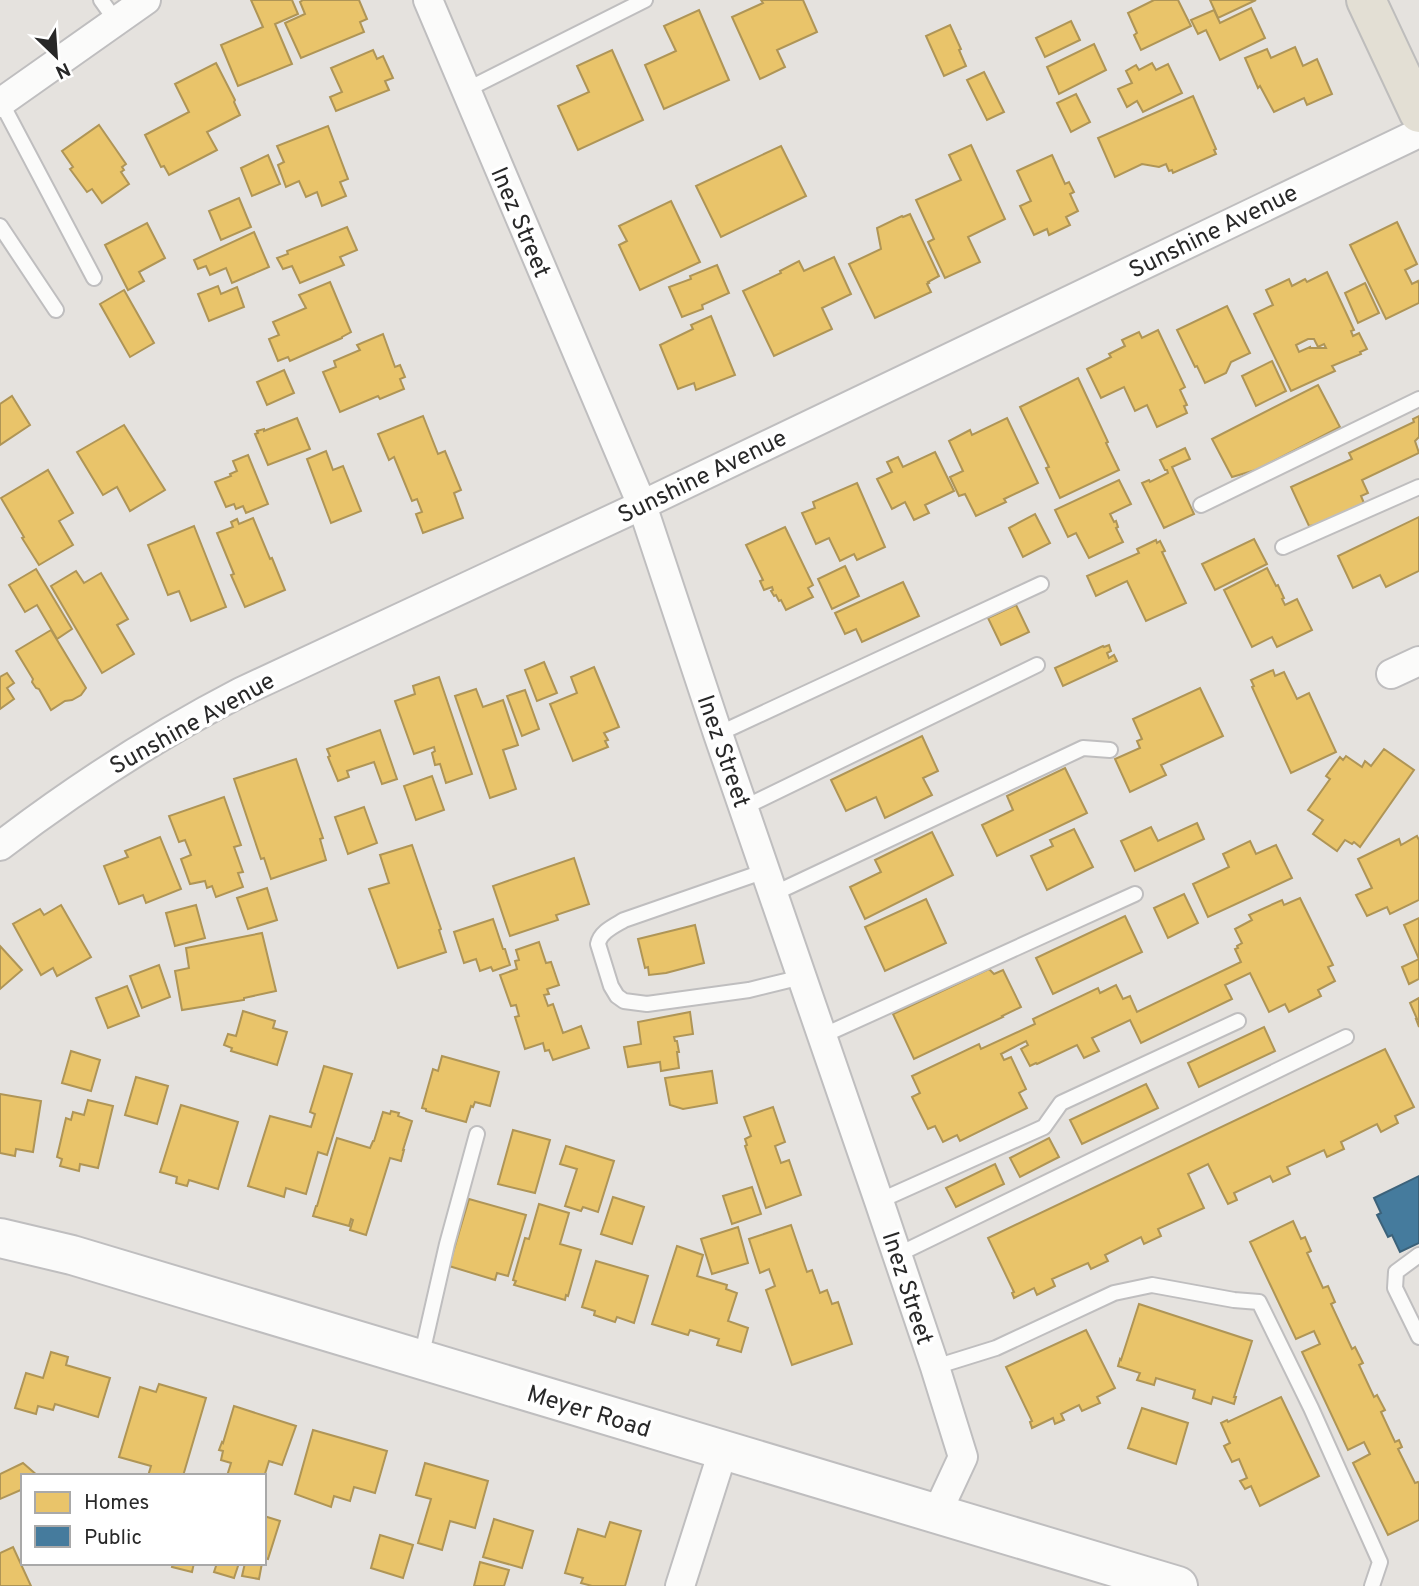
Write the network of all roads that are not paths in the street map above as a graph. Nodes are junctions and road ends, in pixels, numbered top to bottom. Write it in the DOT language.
graph roads {
  1 [pos="146,0"];
  2 [pos="428,0"];
  3 [pos="645,0"];
  4 [pos="1366,0"];
  5 [pos="108,10"];
  6 [pos="466,90"];
  7 [pos="1,102"];
  8 [pos="1419,113"];
  9 [pos="1419,133"];
  10 [pos="0,226"];
  11 [pos="94,278"];
  12 [pos="56,310"];
  13 [pos="1419,399"];
  14 [pos="1419,487"];
  15 [pos="642,505"];
  16 [pos="1201,505"];
  17 [pos="1283,547"];
  18 [pos="1041,584"];
  19 [pos="1419,661"];
  20 [pos="1037,665"];
  21 [pos="1391,674"];
  22 [pos="718,734"];
  23 [pos="1110,750"];
  24 [pos="743,808"];
  25 [pos="0,846"];
  26 [pos="769,883"];
  27 [pos="1135,894"];
  28 [pos="802,977"];
  29 [pos="1238,1021"];
  30 [pos="822,1036"];
  31 [pos="1346,1037"];
  32 [pos="477,1134"];
  33 [pos="879,1201"];
  34 [pos="0,1238"];
  35 [pos="897,1255"];
  36 [pos="1419,1255"];
  37 [pos="1419,1337"];
  38 [pos="421,1360"];
  39 [pos="935,1367"];
  40 [pos="723,1451"];
  41 [pos="936,1515"];
  42 [pos="680,1586"];
  43 [pos="1178,1586"];
  44 [pos="1372,1586"];
  1 -- 5 [label="street"];
  2 -- 6 [label="street, Inez Street"];
  3 -- 6 [label="lane"];
  4 -- 8 [label="main road"];
  5 -- 7 [label="street"];
  6 -- 15 [label="street, Inez Street"];
  7 -- 11 [label="lane"];
  9 -- 15 [label="street, Sunshine Avenue"];
  10 -- 12 [label="lane"];
  13 -- 16 [label="lane"];
  14 -- 17 [label="lane"];
  15 -- 22 [label="street, Inez Street"];
  15 -- 25 [label="street, Sunshine Avenue"];
  18 -- 22 [label="lane"];
  19 -- 21 [label="street"];
  20 -- 24 [label="lane"];
  22 -- 24 [label="street, Inez Street"];
  23 -- 26 [label="lane"];
  24 -- 26 [label="street, Inez Street"];
  26 -- 28 [label="street, Inez Street"];
  26 -- 28 [label="lane"];
  27 -- 30 [label="lane"];
  28 -- 30 [label="street, Inez Street"];
  29 -- 33 [label="lane"];
  30 -- 33 [label="street, Inez Street"];
  31 -- 35 [label="lane"];
  32 -- 38 [label="lane"];
  33 -- 35 [label="street, Inez Street"];
  34 -- 38 [label="main road, Meyer Road"];
  35 -- 39 [label="street, Inez Street"];
  36 -- 37 [label="lane"];
  38 -- 40 [label="main road, Meyer Road"];
  39 -- 41 [label="street, Inez Street"];
  39 -- 44 [label="lane"];
  40 -- 41 [label="main road, Meyer Road"];
  40 -- 42 [label="street"];
  41 -- 43 [label="main road, Meyer Road"];
}
